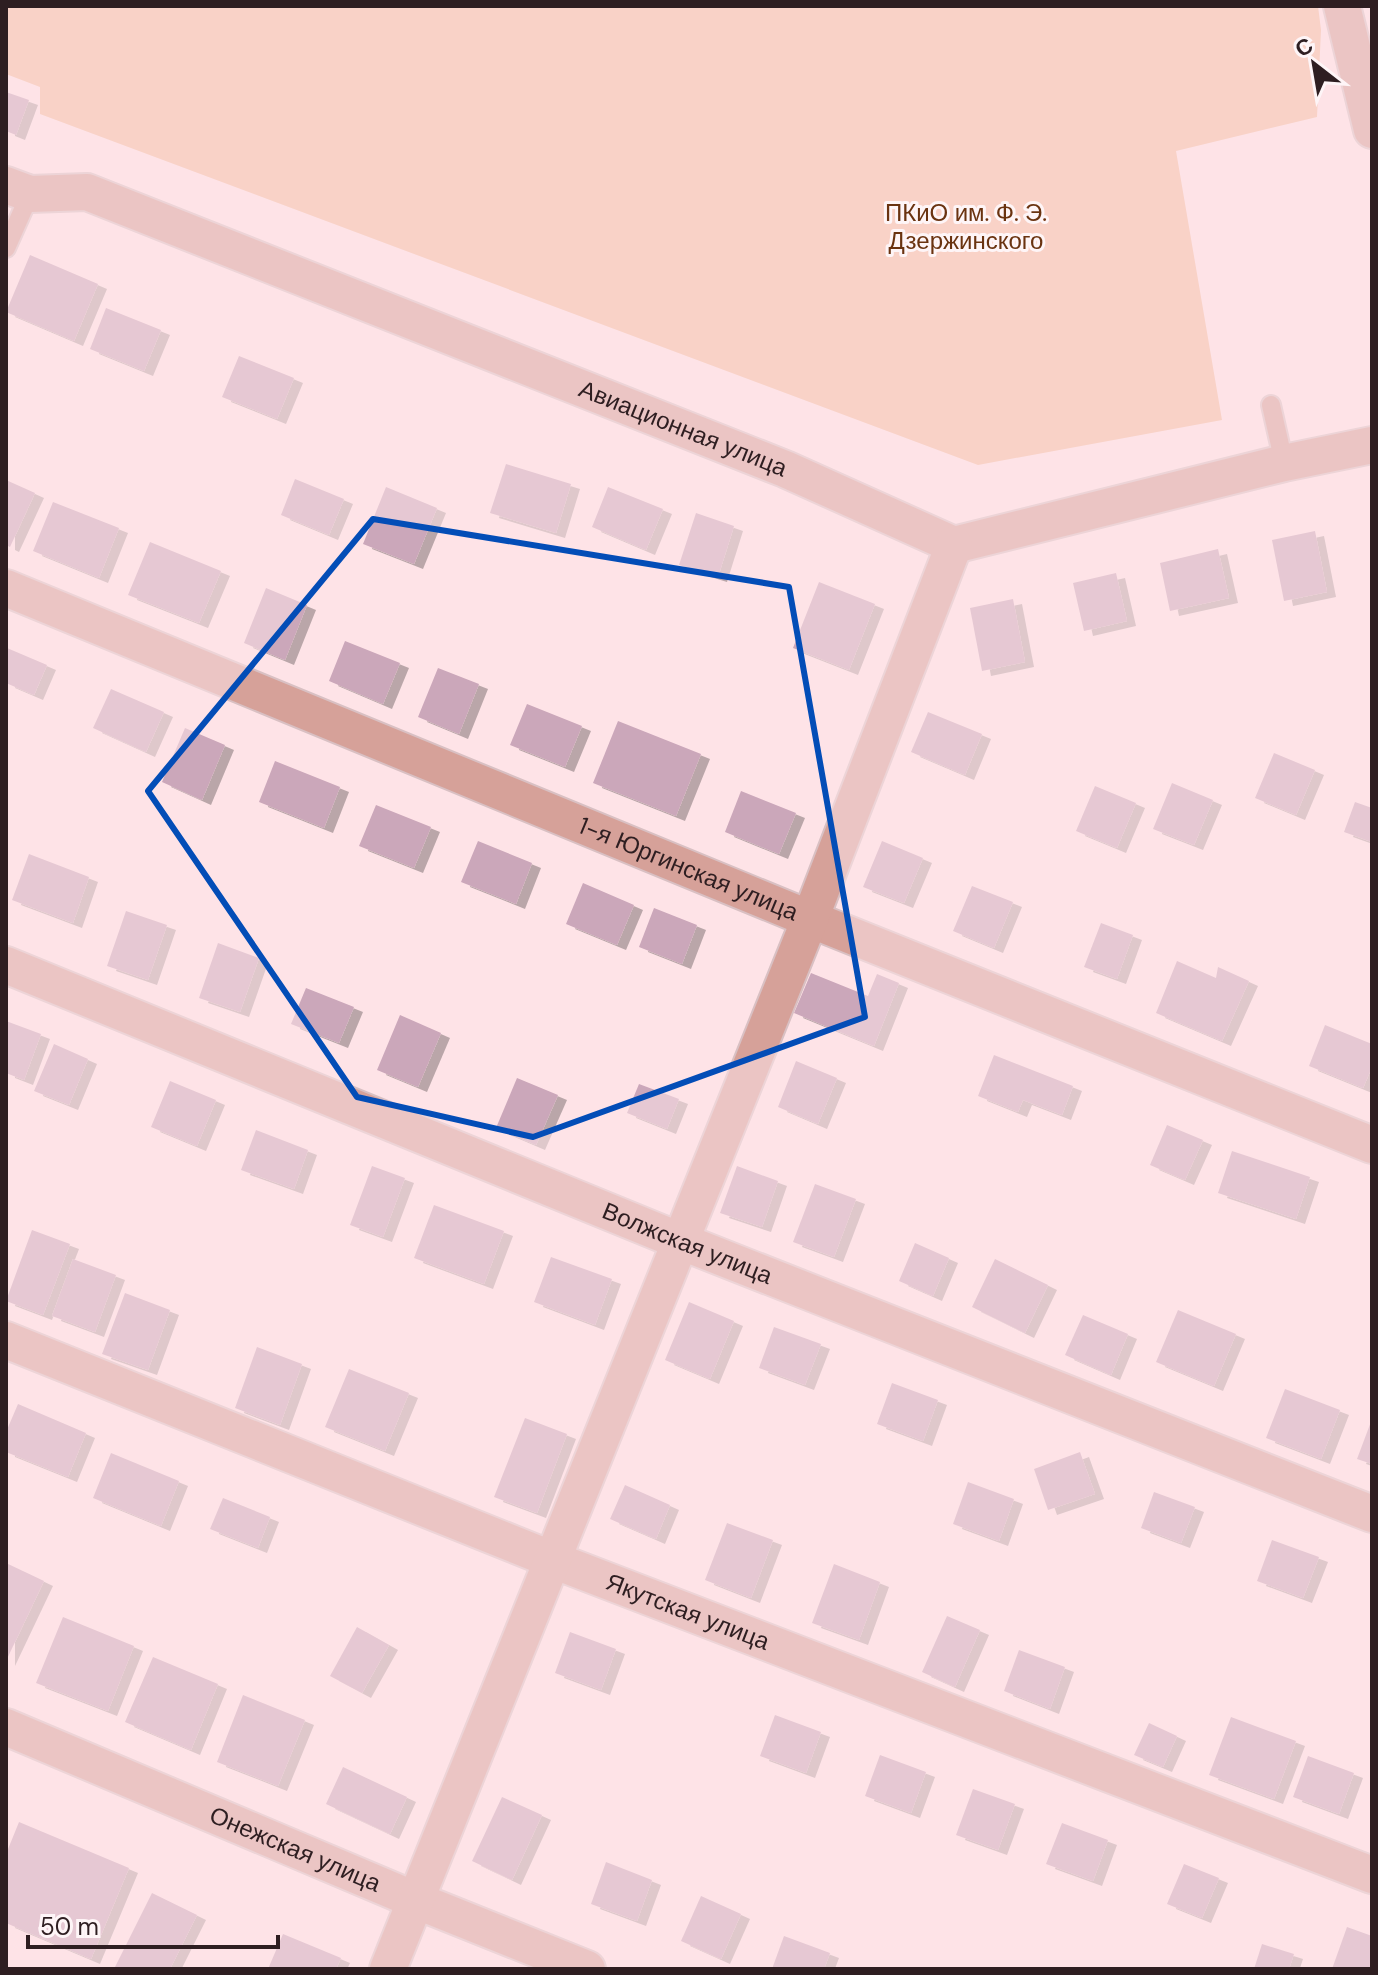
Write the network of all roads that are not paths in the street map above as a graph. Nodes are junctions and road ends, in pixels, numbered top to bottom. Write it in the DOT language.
graph roads {
  1 [pos="1342,6"];
  2 [pos="1372,130"];
  3 [pos="18,190"];
  4 [pos="6,248"];
  5 [pos="1271,405"];
  6 [pos="1372,445"];
  7 [pos="1284,463"];
  8 [pos="954,545"];
  9 [pos="6,588"];
  10 [pos="810,919"];
  11 [pos="6,965"];
  12 [pos="1372,1145"];
  13 [pos="680,1241"];
  14 [pos="6,1340"];
  15 [pos="1372,1514"];
  16 [pos="553,1560"];
  17 [pos="6,1727"];
  18 [pos="1372,1875"];
  19 [pos="415,1900"];
  20 [pos="388,1969"];
  21 [pos="587,1969"];
  1 -- 2 [label="street"];
  3 -- 4 [label="lane"];
  3 -- 8 [label="street, Авиационная улица"];
  5 -- 7 [label="lane"];
  6 -- 7 [label="street"];
  7 -- 8 [label="street"];
  8 -- 10 [label="street"];
  9 -- 10 [label="street, 1-я Юргинская улица"];
  10 -- 12 [label="street, 1-я Юргинская улица"];
  10 -- 13 [label="street"];
  11 -- 13 [label="street, Волжская улица"];
  13 -- 15 [label="street, Волжская улица"];
  13 -- 16 [label="street"];
  14 -- 16 [label="street, Якутская улица"];
  16 -- 18 [label="street, Якутская улица"];
  16 -- 19 [label="street"];
  17 -- 19 [label="street, Онежская улица"];
  19 -- 20 [label="street"];
  19 -- 21 [label="street, Онежская улица"];
}
